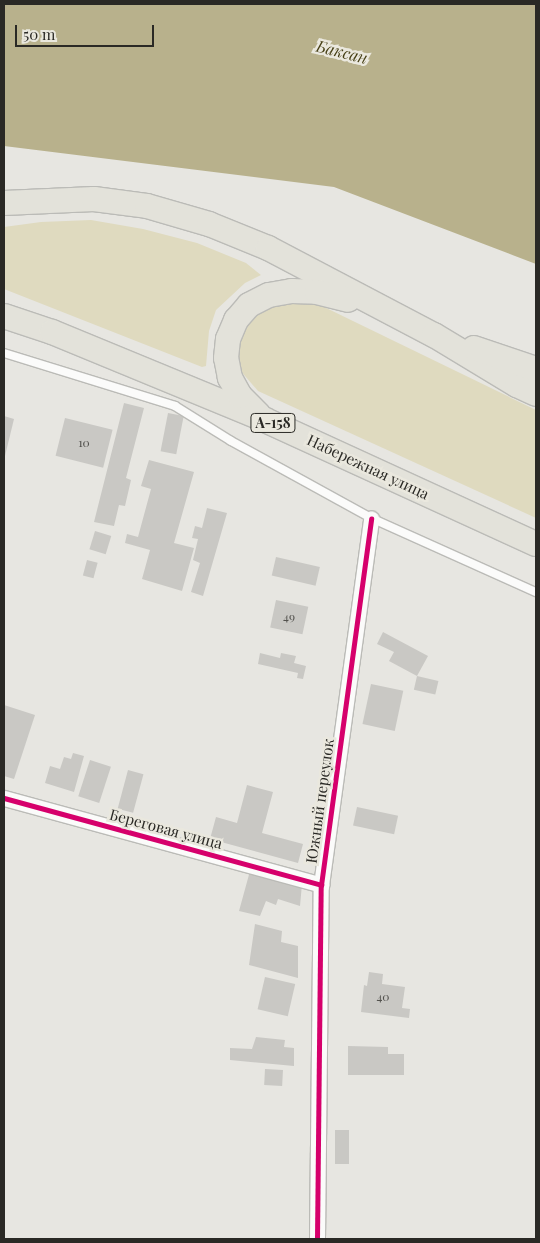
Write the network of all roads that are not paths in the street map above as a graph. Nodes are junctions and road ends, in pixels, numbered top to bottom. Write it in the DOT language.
graph roads {
  1 [pos="4,203"];
  2 [pos="386,310"];
  3 [pos="4,316"];
  4 [pos="434,335"];
  5 [pos="4,353"];
  6 [pos="536,369"];
  7 [pos="536,394"];
  8 [pos="265,420"];
  9 [pos="370,518"];
  10 [pos="536,544"];
  11 [pos="536,592"];
  12 [pos="4,798"];
  13 [pos="321,885"];
  14 [pos="317,1239"];
  1 -- 2 [label="main road"];
  2 -- 4 [label="main road"];
  2 -- 8 [label="main road"];
  3 -- 8 [label="main road, Набережная улица / А-158"];
  4 -- 6 [label="main road"];
  4 -- 7 [label="main road"];
  5 -- 9 [label="lane"];
  8 -- 10 [label="main road, Набережная улица / А-158"];
  9 -- 11 [label="lane"];
  9 -- 13 [label="street, Южный переулок"];
  12 -- 13 [label="street, Береговая улица"];
  13 -- 14 [label="street, Южный переулок"];
}
